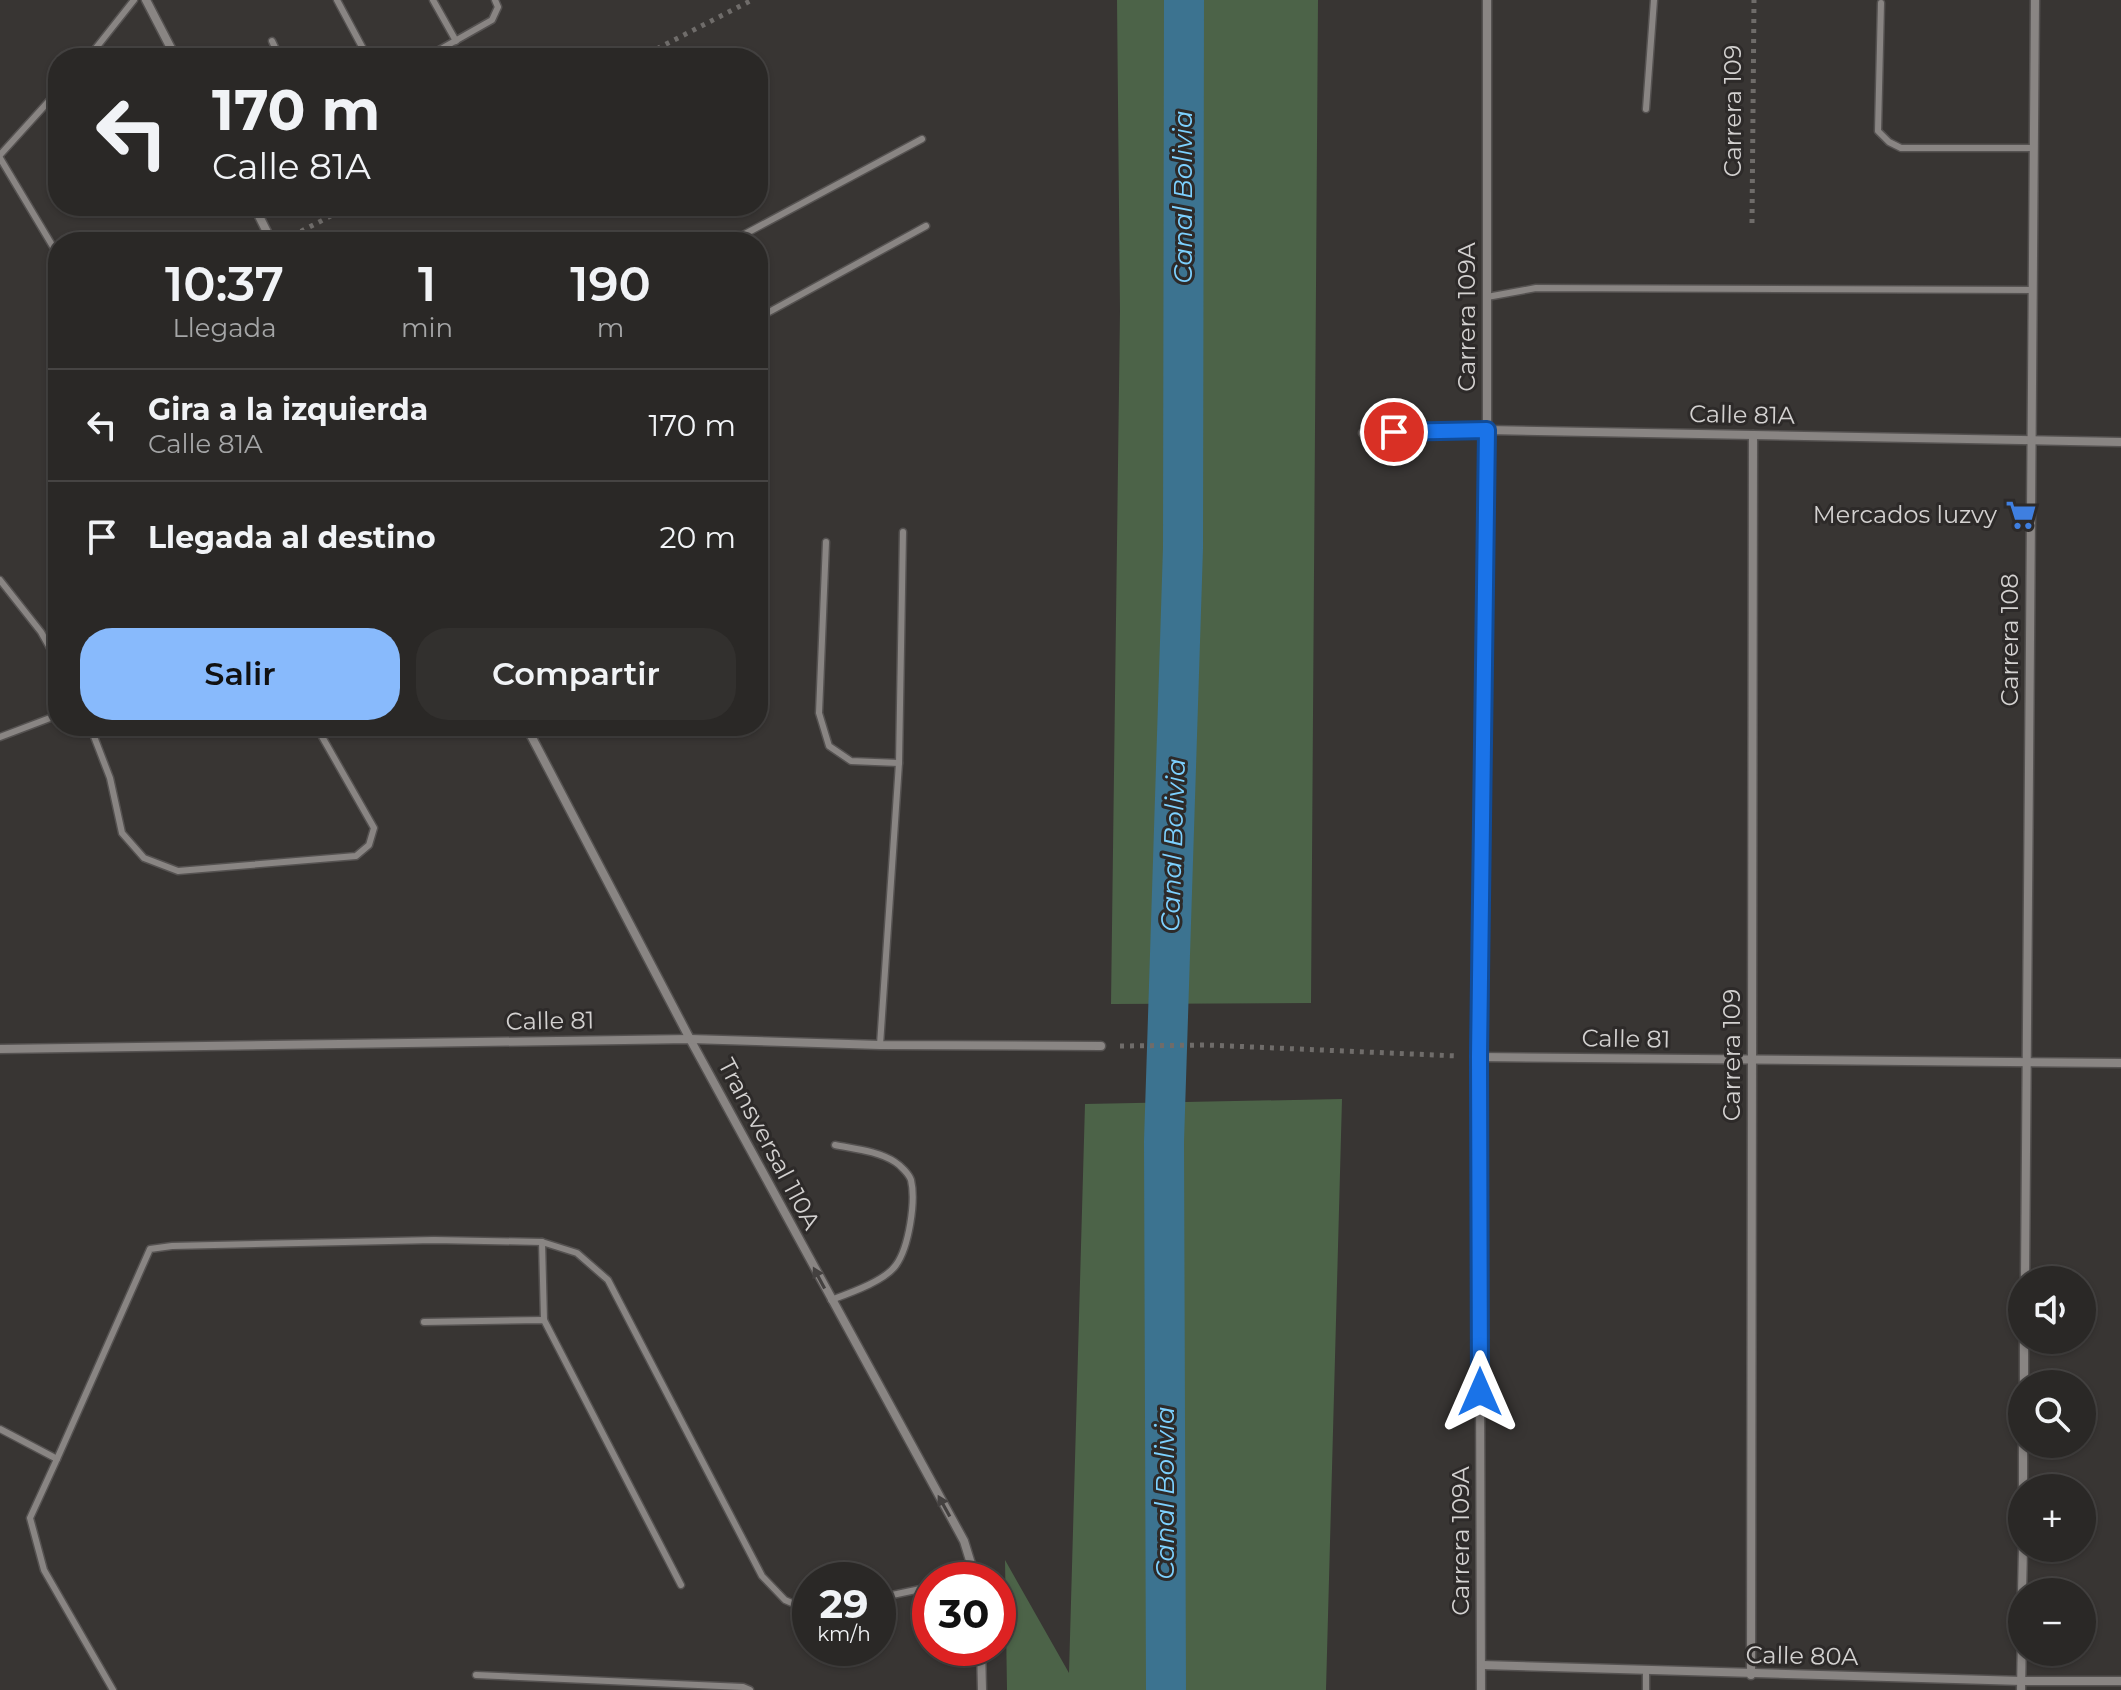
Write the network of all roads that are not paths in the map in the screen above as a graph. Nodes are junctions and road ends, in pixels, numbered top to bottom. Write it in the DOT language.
graph roads {
  1 [pos="134,0"];
  2 [pos="146,0"];
  3 [pos="337,0"];
  4 [pos="433,0"];
  5 [pos="495,0"];
  6 [pos="1487,0"];
  7 [pos="1654,0"];
  8 [pos="2035,0"];
  9 [pos="1881,3"];
  10 [pos="272,41"];
  11 [pos="456,41"];
  12 [pos="96,48"];
  13 [pos="171,48"];
  14 [pos="275,48"];
  15 [pos="363,48"];
  16 [pos="443,48"];
  17 [pos="48,102"];
  18 [pos="1646,109"];
  19 [pos="922,139"];
  20 [pos="2034,148"];
  21 [pos="0,157"];
  22 [pos="926,226"];
  23 [pos="749,232"];
  24 [pos="48,238"];
  25 [pos="2033,290"];
  26 [pos="1487,297"];
  27 [pos="768,313"];
  28 [pos="1487,430"];
  29 [pos="1363,433"];
  30 [pos="1753,435"];
  31 [pos="2031,440"];
  32 [pos="2121,442"];
  33 [pos="903,532"];
  34 [pos="826,542"];
  35 [pos="0,580"];
  36 [pos="48,644"];
  37 [pos="48,719"];
  38 [pos="94,736"];
  39 [pos="322,736"];
  40 [pos="531,736"];
  41 [pos="0,737"];
  42 [pos="899,763"];
  43 [pos="690,1039"];
  44 [pos="880,1045"];
  45 [pos="1101,1046"];
  46 [pos="0,1049"];
  47 [pos="1479,1057"];
  48 [pos="1752,1060"];
  49 [pos="2026,1063"];
  50 [pos="2121,1063"];
  51 [pos="835,1145"];
  52 [pos="542,1242"];
  53 [pos="2025,1266"];
  54 [pos="831,1300"];
  55 [pos="544,1320"];
  56 [pos="424,1322"];
  57 [pos="0,1429"];
  58 [pos="57,1459"];
  59 [pos="971,1562"];
  60 [pos="681,1585"];
  61 [pos="792,1603"];
  62 [pos="1482,1665"];
  63 [pos="981,1666"];
  64 [pos="1646,1672"];
  65 [pos="476,1675"];
  66 [pos="1751,1675"];
  67 [pos="2121,1681"];
  68 [pos="2022,1686"];
  69 [pos="113,1690"];
  70 [pos="750,1690"];
  71 [pos="982,1690"];
  72 [pos="1481,1690"];
  73 [pos="1646,1690"];
  1 -- 12 [label="lane"];
  2 -- 13 [label="street"];
  3 -- 15 [label="lane"];
  4 -- 11 [label="lane"];
  5 -- 11 [label="lane"];
  6 -- 26 [label="street, Carrera 109A"];
  7 -- 18 [label="lane"];
  8 -- 20 [label="street, Carrera 108"];
  9 -- 20 [label="lane"];
  10 -- 14 [label="lane"];
  11 -- 16 [label="lane"];
  17 -- 21 [label="lane"];
  19 -- 23 [label="lane"];
  20 -- 25 [label="street, Carrera 108"];
  21 -- 24 [label="lane"];
  22 -- 27 [label="lane"];
  25 -- 26 [label="lane"];
  25 -- 31 [label="street, Carrera 108"];
  26 -- 28 [label="street, Carrera 109A"];
  28 -- 29 [label="street, Calle 81A"];
  28 -- 30 [label="street, Calle 81A"];
  28 -- 47 [label="street, Carrera 109A"];
  30 -- 31 [label="street, Calle 81A"];
  30 -- 48 [label="street, Carrera 109"];
  31 -- 32 [label="street, Calle 81A"];
  31 -- 49 [label="street, Carrera 108"];
  33 -- 42 [label="lane"];
  34 -- 42 [label="lane"];
  35 -- 36 [label="lane"];
  37 -- 41 [label="lane"];
  38 -- 39 [label="lane"];
  40 -- 43 [label="street, Transversal 110A"];
  42 -- 44 [label="lane"];
  43 -- 44 [label="street, Calle 81"];
  43 -- 46 [label="street, Calle 81"];
  54 -- 43 [label="street, Transversal 110A, one-way"];
  44 -- 45 [label="street, Calle 81"];
  47 -- 48 [label="street, Calle 81"];
  47 -- 62 [label="street, Carrera 109A"];
  48 -- 49 [label="street, Calle 81"];
  48 -- 66 [label="street, Carrera 109"];
  49 -- 50 [label="street, Calle 81"];
  49 -- 53 [label="street, Carrera 108"];
  51 -- 54 [label="lane"];
  52 -- 55 [label="lane"];
  52 -- 58 [label="lane"];
  52 -- 61 [label="lane"];
  59 -- 54 [label="street, Transversal 110A, one-way"];
  55 -- 56 [label="lane"];
  55 -- 60 [label="lane"];
  57 -- 58 [label="lane"];
  58 -- 69 [label="lane"];
  62 -- 64 [label="street, Calle 80A"];
  62 -- 72 [label="street, Carrera 109A"];
  63 -- 71 [label="street"];
  64 -- 66 [label="street, Calle 80A"];
  64 -- 73 [label="lane"];
  65 -- 70 [label="lane"];
  66 -- 68 [label="street, Calle 80A"];
  67 -- 68 [label="street, Calle 80A"];
}
